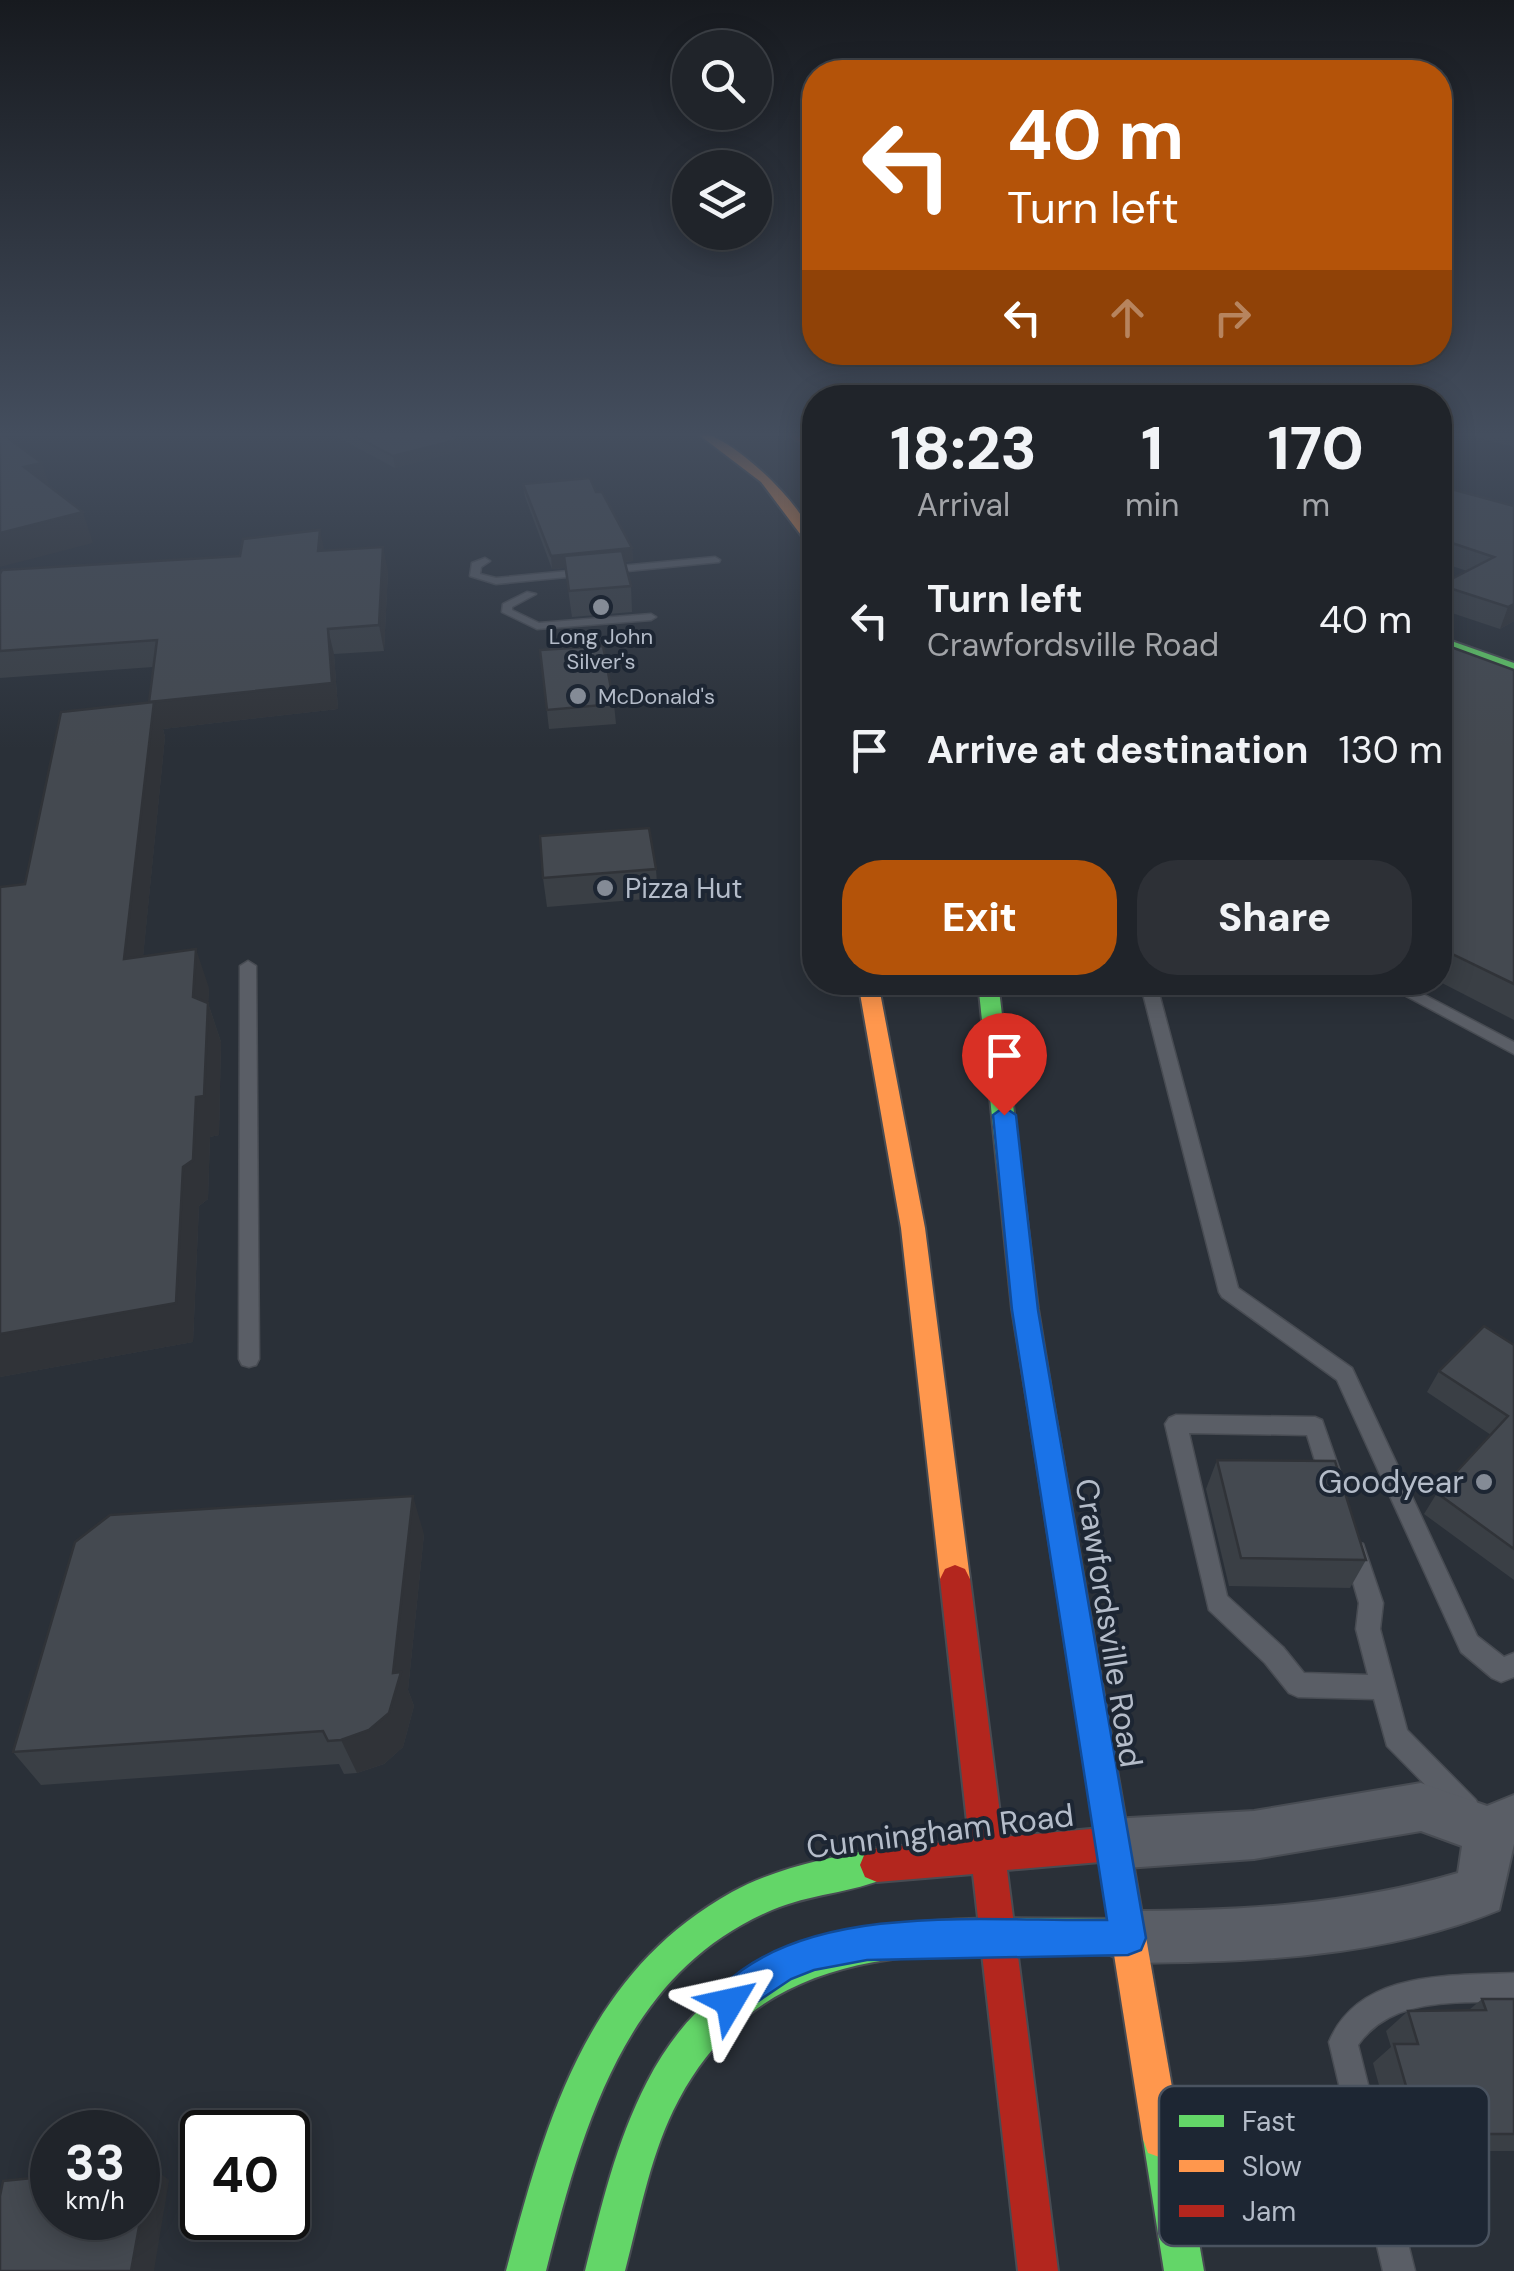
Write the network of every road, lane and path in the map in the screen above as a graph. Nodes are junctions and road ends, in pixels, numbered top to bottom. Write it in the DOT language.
graph roads {
  1 [pos="714,560"];
  2 [pos="485,561"];
  3 [pos="530,594"];
  4 [pos="652,617"];
  5 [pos="1452,645"];
  6 [pos="1514,668"];
  7 [pos="248,966"];
  8 [pos="870,995"];
  9 [pos="989,995"];
  10 [pos="1151,995"];
  11 [pos="1412,995"];
  12 [pos="1514,1049"];
  13 [pos="249,1358"];
  14 [pos="1514,1665"];
  15 [pos="1380,1687"];
  16 [pos="1501,1825"];
  17 [pos="1112,1844"];
  18 [pos="990,1855"];
  19 [pos="998,1938"];
  20 [pos="1128,1938"];
  21 [pos="1514,1987"];
  22 [pos="1354,2086"];
  23 [pos="1159,2122"];
  24 [pos="1180,2246"];
  25 [pos="1392,2246"];
  26 [pos="526,2271"];
  27 [pos="605,2271"];
  28 [pos="1038,2271"];
  29 [pos="1184,2271"];
  30 [pos="1398,2271"];
  1 -- 2 [label="lane"];
  3 -- 4 [label="lane"];
  5 -- 6 [label="main road"];
  7 -- 13 [label="lane"];
  8 -- 18 [label="main road"];
  9 -- 17 [label="main road, Crawfordsville Road"];
  10 -- 14 [label="lane"];
  11 -- 12 [label="lane"];
  15 -- 15 [label="lane"];
  15 -- 16 [label="lane"];
  16 -- 17 [label="street"];
  16 -- 20 [label="street"];
  17 -- 18 [label="main road, Cunningham Road"];
  17 -- 20 [label="main road, Crawfordsville Road"];
  18 -- 19 [label="main road"];
  18 -- 26 [label="main road, Cunningham Road"];
  19 -- 20 [label="main road"];
  19 -- 27 [label="main road"];
  19 -- 28 [label="main road"];
  20 -- 23 [label="main road, Crawfordsville Road"];
  21 -- 22 [label="lane"];
  24 -- 29 [label="main road, Crawfordsville Road"];
  25 -- 30 [label="lane"];
}
